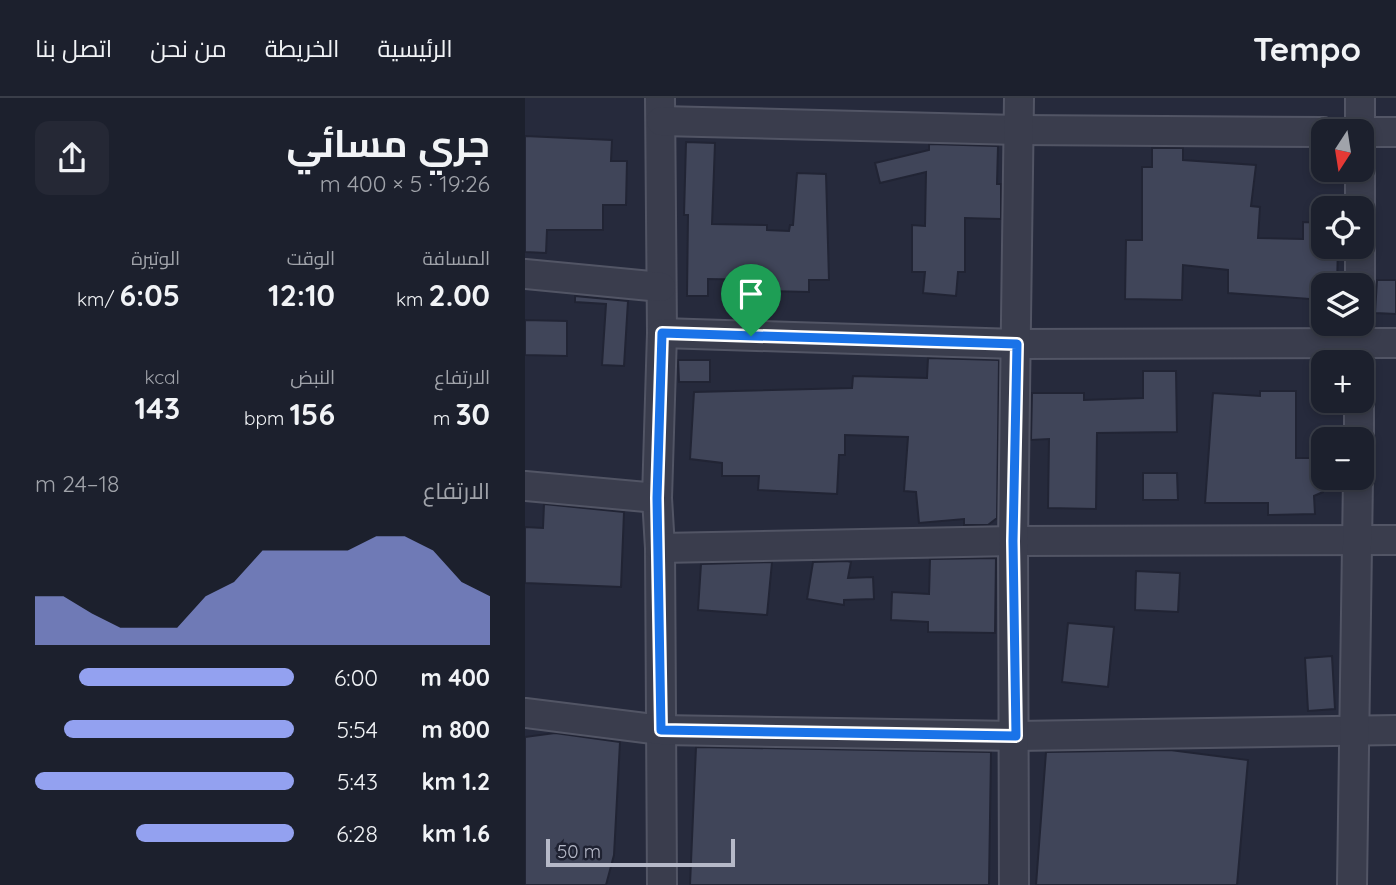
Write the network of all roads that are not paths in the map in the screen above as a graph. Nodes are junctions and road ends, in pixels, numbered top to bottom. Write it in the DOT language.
graph roads {
  1 [pos="1019,98"];
  2 [pos="1360,98"];
  3 [pos="661,109"];
  4 [pos="1361,119"];
  5 [pos="1019,130"];
  6 [pos="1311,132"];
  7 [pos="1374,132"];
  8 [pos="1396,132"];
  9 [pos="525,274"];
  10 [pos="661,286"];
  11 [pos="662,333"];
  12 [pos="1360,343"];
  13 [pos="1396,343"];
  14 [pos="1017,344"];
  15 [pos="525,486"];
  16 [pos="1358,490"];
  17 [pos="657,498"];
  18 [pos="1357,539"];
  19 [pos="1396,540"];
  20 [pos="1013,541"];
  21 [pos="660,548"];
  22 [pos="525,713"];
  23 [pos="1353,729"];
  24 [pos="661,730"];
  25 [pos="1396,730"];
  26 [pos="1016,736"];
  27 [pos="662,885"];
  28 [pos="1014,885"];
  29 [pos="1352,885"];
  1 -- 5 [label="street"];
  2 -- 4 [label="street"];
  3 -- 5 [label="street"];
  3 -- 10 [label="street"];
  5 -- 6 [label="street"];
  5 -- 14 [label="street"];
  7 -- 8 [label="street"];
  9 -- 10 [label="street"];
  10 -- 11 [label="street"];
  11 -- 14 [label="street"];
  11 -- 17 [label="street"];
  12 -- 13 [label="street"];
  12 -- 14 [label="street"];
  14 -- 20 [label="street"];
  15 -- 17 [label="street"];
  16 -- 18 [label="street"];
  17 -- 21 [label="street"];
  18 -- 19 [label="street"];
  18 -- 20 [label="street"];
  18 -- 23 [label="street"];
  20 -- 21 [label="street"];
  20 -- 26 [label="street"];
  21 -- 24 [label="street"];
  22 -- 24 [label="street"];
  23 -- 25 [label="street"];
  23 -- 26 [label="street"];
  23 -- 29 [label="street"];
  24 -- 26 [label="street"];
  24 -- 27 [label="street"];
  26 -- 28 [label="street"];
}
